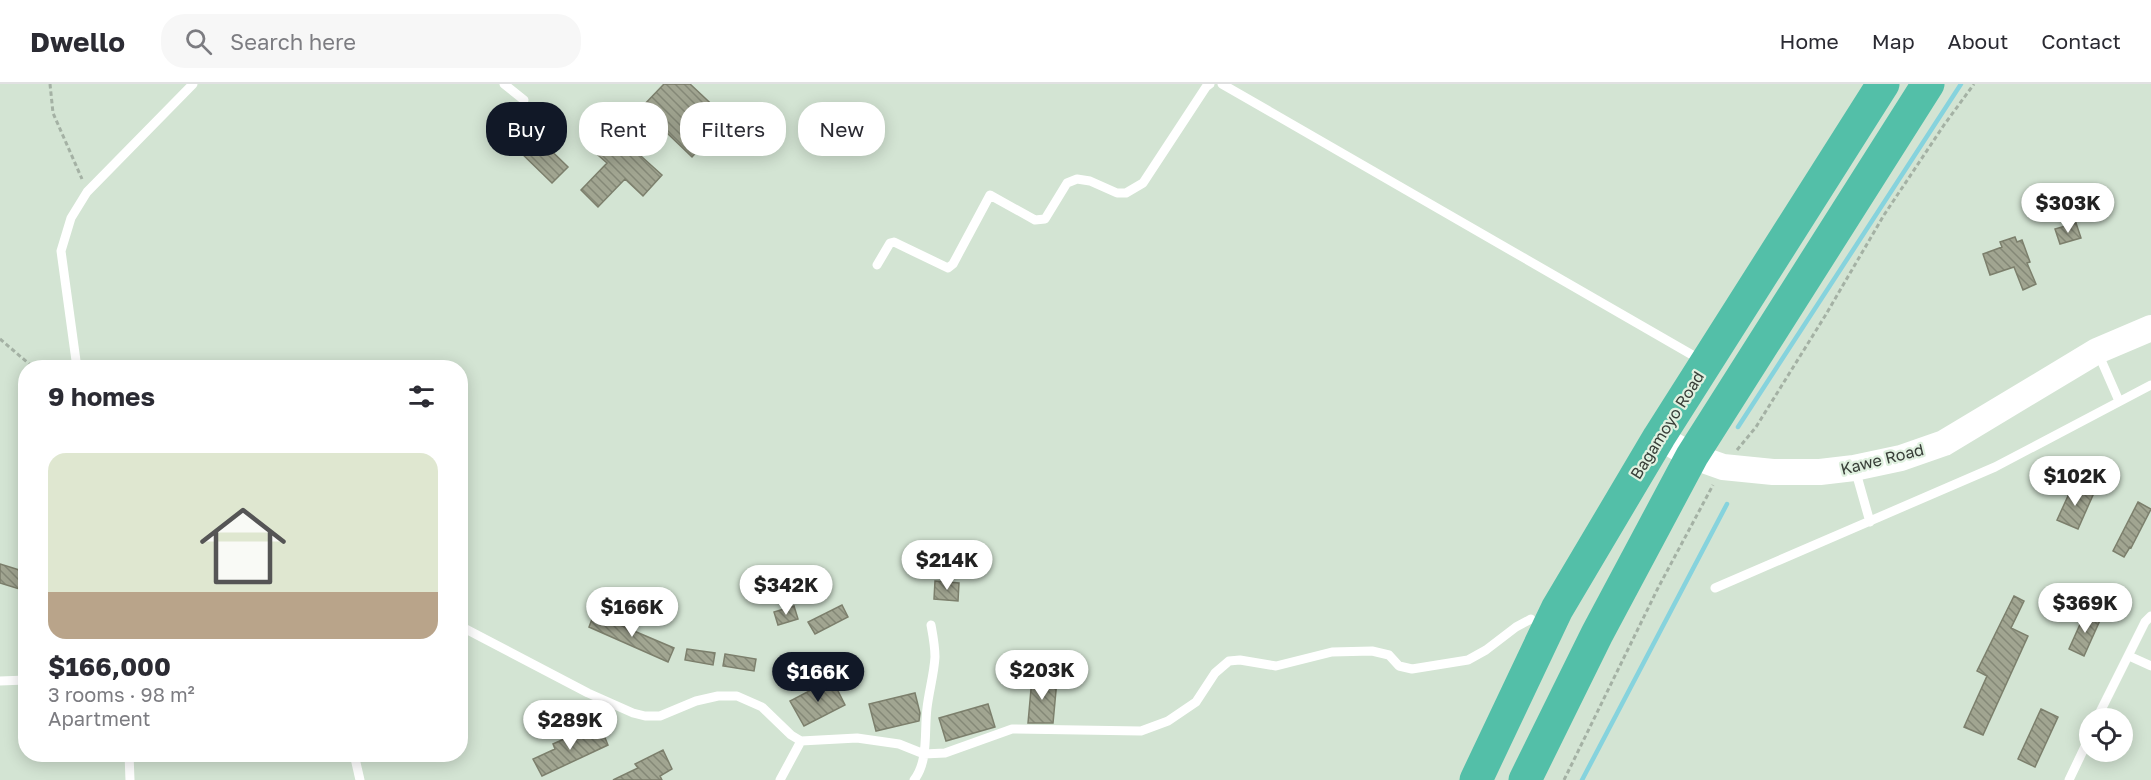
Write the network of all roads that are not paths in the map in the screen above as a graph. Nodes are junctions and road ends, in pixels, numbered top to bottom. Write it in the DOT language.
graph roads {
  1 [pos="193,84"];
  2 [pos="504,84"];
  3 [pos="1210,84"];
  4 [pos="1222,84"];
  5 [pos="1883,84"];
  6 [pos="1928,84"];
  7 [pos="524,100"];
  8 [pos="877,265"];
  9 [pos="2151,328"];
  10 [pos="2097,351"];
  11 [pos="76,360"];
  12 [pos="1706,363"];
  13 [pos="2151,385"];
  14 [pos="2119,401"];
  15 [pos="1659,437"];
  16 [pos="1692,456"];
  17 [pos="1854,468"];
  18 [pos="1870,522"];
  19 [pos="1715,588"];
  20 [pos="2151,616"];
  21 [pos="1531,619"];
  22 [pos="931,625"];
  23 [pos="468,630"];
  24 [pos="2129,656"];
  25 [pos="2151,666"];
  26 [pos="18,680"];
  27 [pos="0,681"];
  28 [pos="2102,708"];
  29 [pos="801,741"];
  30 [pos="924,754"];
  31 [pos="2079,759"];
  32 [pos="129,762"];
  33 [pos="356,762"];
  34 [pos="130,780"];
  35 [pos="360,780"];
  36 [pos="780,780"];
  37 [pos="914,780"];
  38 [pos="1476,780"];
  39 [pos="1525,780"];
  40 [pos="2069,780"];
  1 -- 11 [label="lane"];
  2 -- 7 [label="lane"];
  3 -- 8 [label="lane"];
  4 -- 12 [label="lane"];
  5 -- 12 [label="highway, Bagamoyo Road"];
  6 -- 16 [label="highway"];
  9 -- 10 [label="main road, Kawe Road"];
  10 -- 14 [label="lane"];
  10 -- 17 [label="main road, Kawe Road"];
  12 -- 15 [label="highway, Bagamoyo Road"];
  13 -- 14 [label="lane"];
  14 -- 18 [label="lane"];
  15 -- 16 [label="main road, Kawe Road"];
  15 -- 38 [label="highway, Bagamoyo Road"];
  16 -- 17 [label="main road, Kawe Road"];
  16 -- 39 [label="highway"];
  17 -- 18 [label="lane"];
  18 -- 19 [label="lane"];
  20 -- 24 [label="lane"];
  21 -- 30 [label="lane"];
  22 -- 30 [label="lane"];
  23 -- 29 [label="lane"];
  24 -- 25 [label="lane"];
  24 -- 28 [label="lane"];
  26 -- 27 [label="lane"];
  29 -- 30 [label="lane"];
  29 -- 36 [label="lane"];
  30 -- 37 [label="lane"];
  31 -- 40 [label="lane"];
  32 -- 34 [label="lane"];
  33 -- 35 [label="lane"];
}
